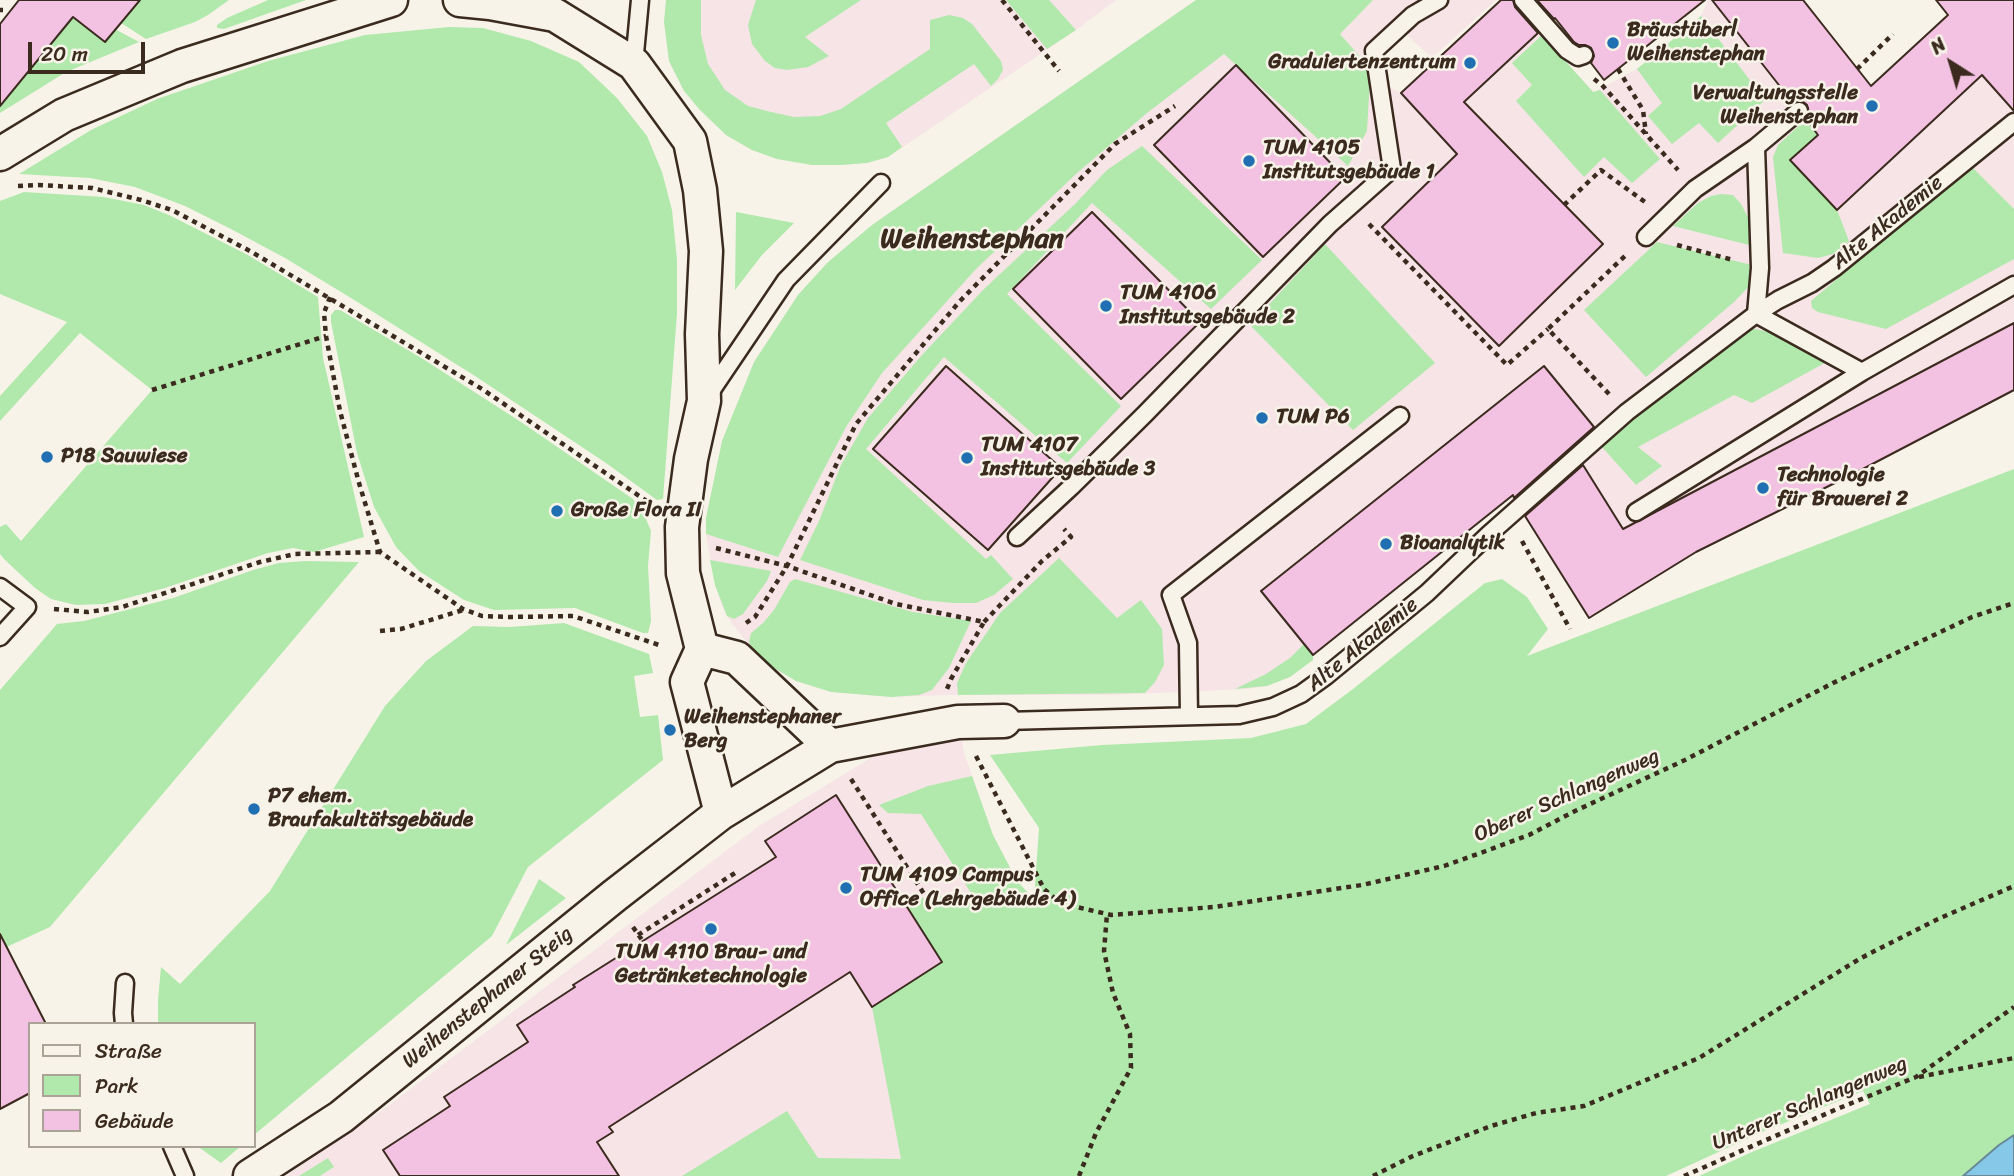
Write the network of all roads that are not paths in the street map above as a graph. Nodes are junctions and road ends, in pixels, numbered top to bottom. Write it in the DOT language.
graph roads {
  1 [pos="391,0"];
  2 [pos="460,0"];
  3 [pos="640,0"];
  4 [pos="1439,0"];
  5 [pos="1523,0"];
  6 [pos="1584,55"];
  7 [pos="634,64"];
  8 [pos="1799,111"];
  9 [pos="2014,122"];
  10 [pos="1756,147"];
  11 [pos="0,154"];
  12 [pos="881,183"];
  13 [pos="1646,237"];
  14 [pos="2014,285"];
  15 [pos="1756,314"];
  16 [pos="1862,372"];
  17 [pos="704,401"];
  18 [pos="1399,416"];
  19 [pos="1636,512"];
  20 [pos="1017,537"];
  21 [pos="0,587"];
  22 [pos="0,637"];
  23 [pos="702,649"];
  24 [pos="1189,716"];
  25 [pos="1004,721"];
  26 [pos="830,746"];
  27 [pos="721,813"];
  28 [pos="125,983"];
  29 [pos="124,1022"];
  30 [pos="173,1148"];
  31 [pos="185,1176"];
  32 [pos="250,1176"];
  1 -- 11 [label="street"];
  2 -- 7 [label="street"];
  3 -- 7 [label="lane"];
  4 -- 20 [label="lane"];
  5 -- 6 [label="lane"];
  7 -- 17 [label="street"];
  8 -- 10 [label="lane"];
  9 -- 15 [label="lane, Alte Akademie"];
  10 -- 13 [label="lane"];
  10 -- 15 [label="lane"];
  12 -- 17 [label="lane"];
  14 -- 16 [label="lane"];
  15 -- 16 [label="lane"];
  15 -- 24 [label="lane, Alte Akademie"];
  16 -- 19 [label="lane"];
  17 -- 23 [label="street"];
  18 -- 24 [label="lane"];
  21 -- 22 [label="lane"];
  23 -- 26 [label="street"];
  23 -- 27 [label="street"];
  24 -- 25 [label="lane, Alte Akademie"];
  25 -- 26 [label="street, Alte Akademie"];
  26 -- 27 [label="street"];
  27 -- 32 [label="street, Weihenstephaner Steig"];
  28 -- 29 [label="lane"];
  30 -- 31 [label="lane"];
}
